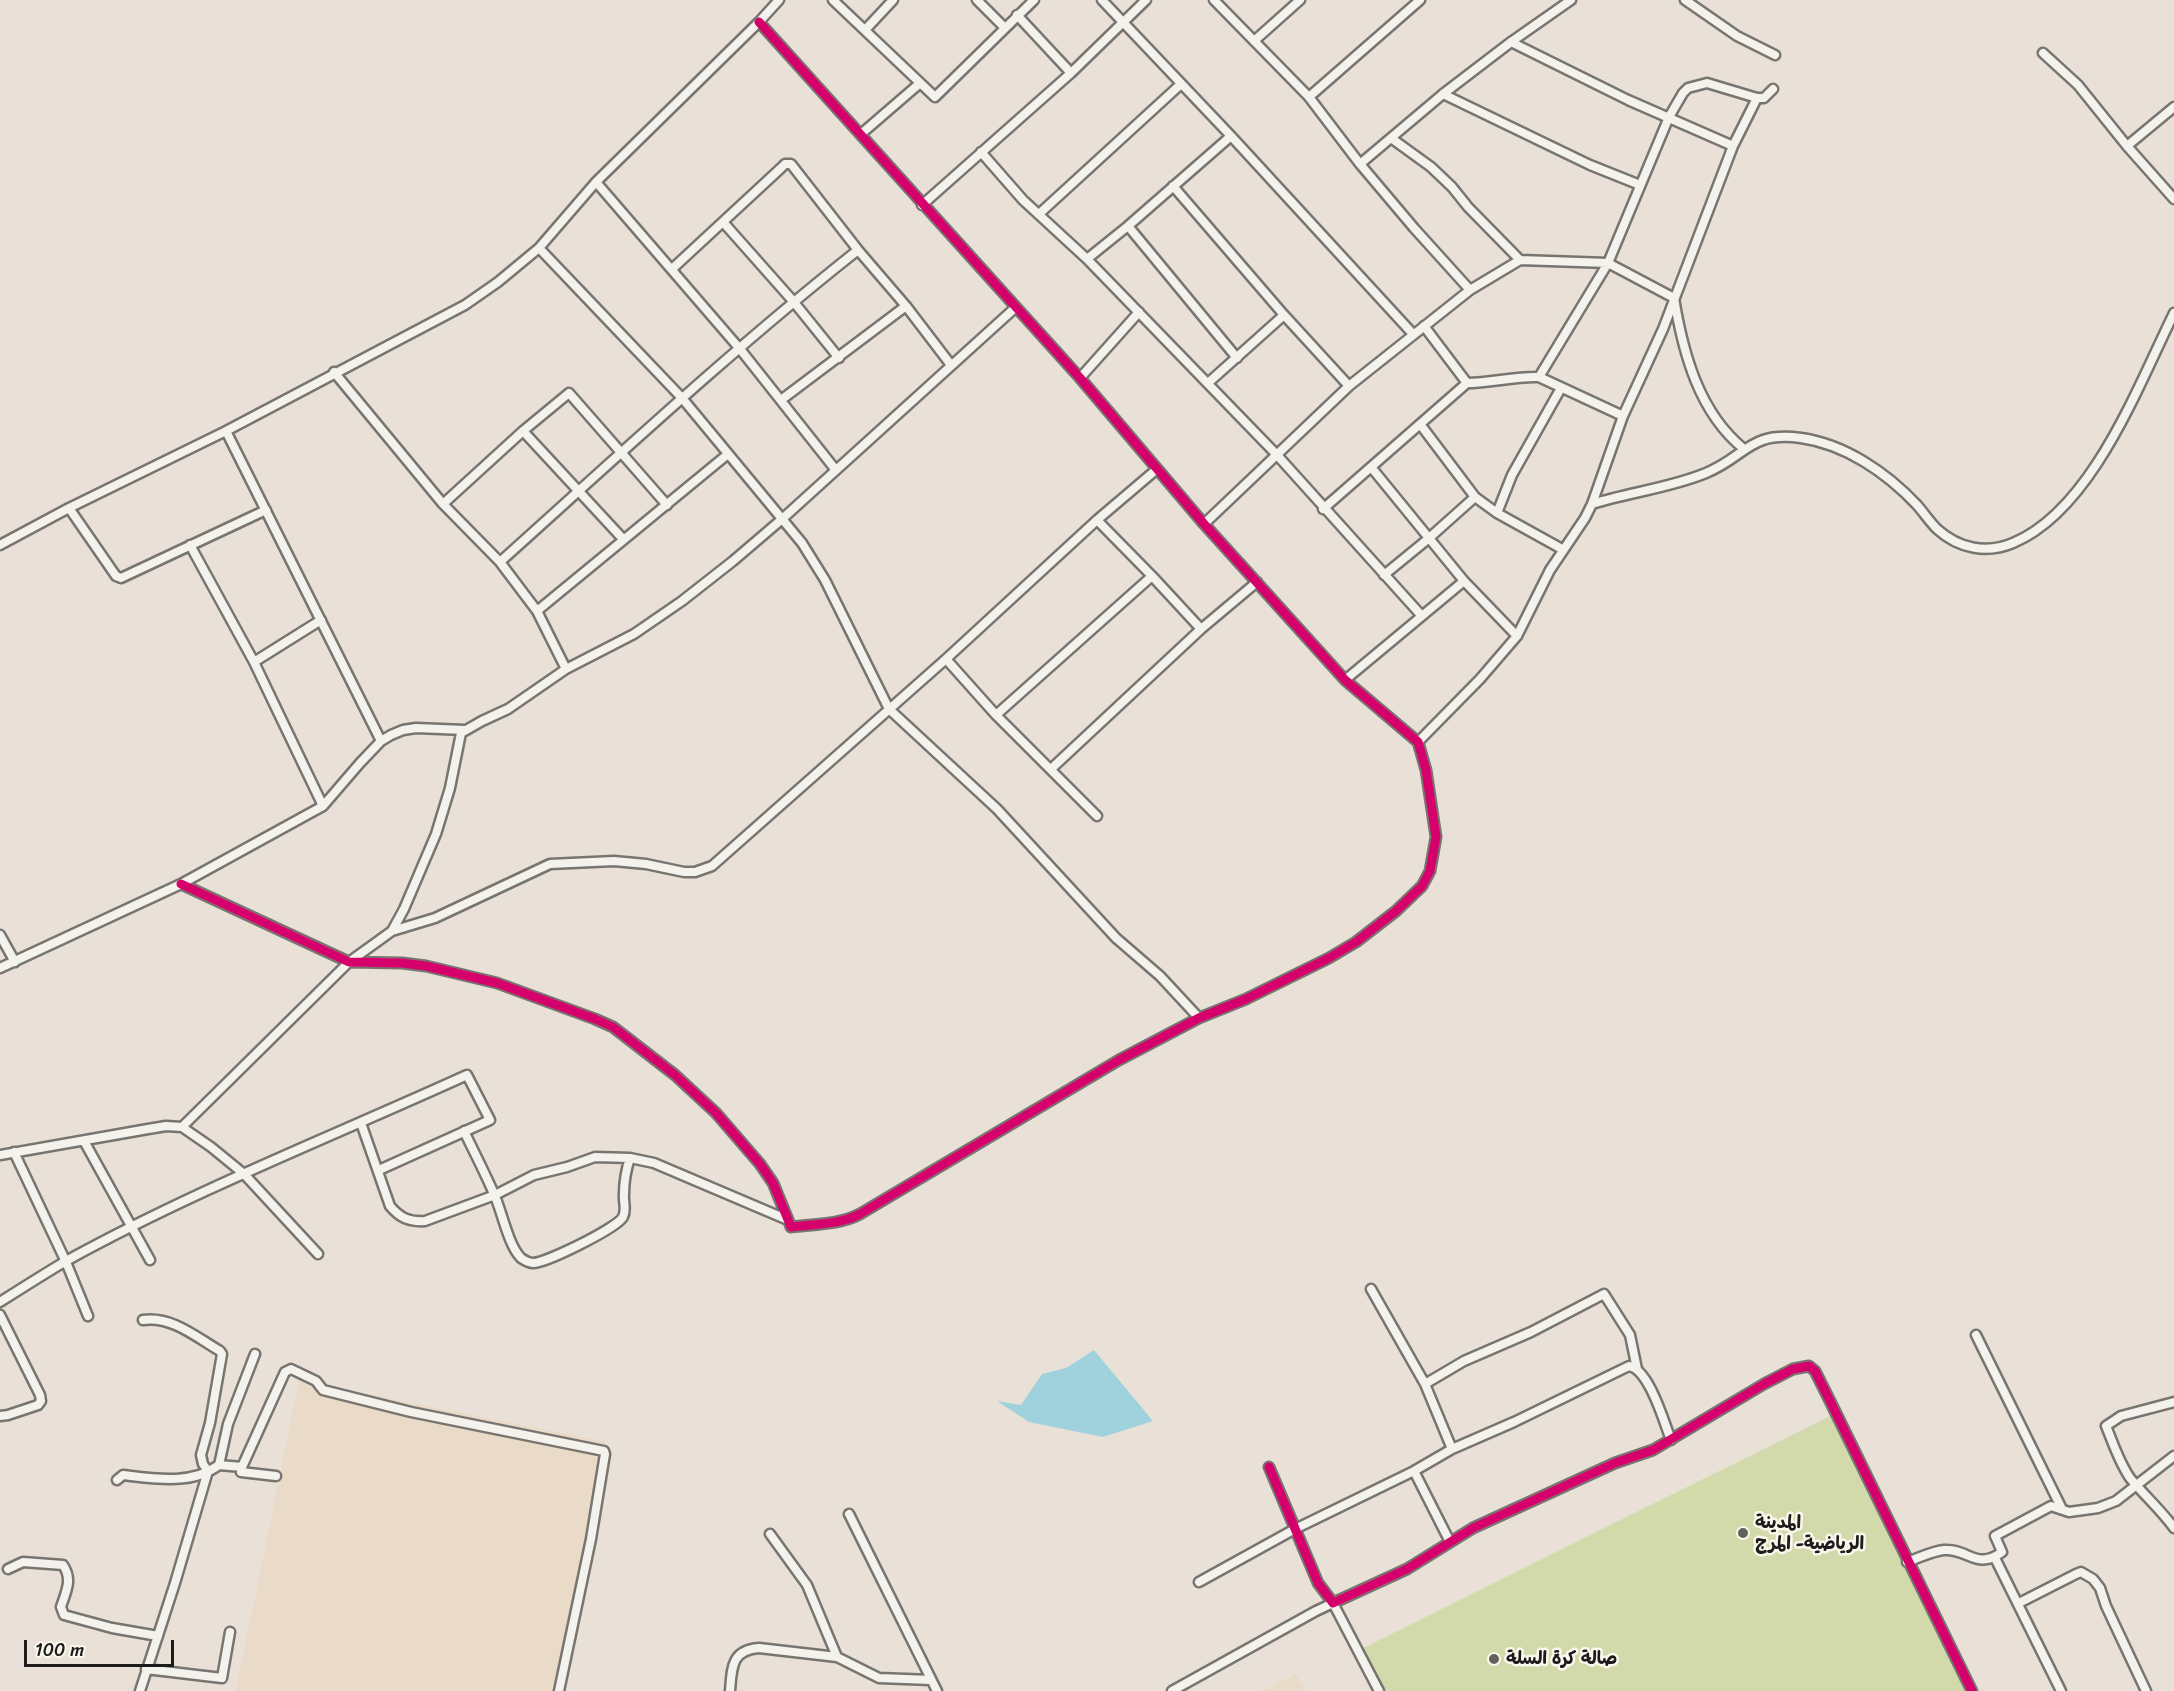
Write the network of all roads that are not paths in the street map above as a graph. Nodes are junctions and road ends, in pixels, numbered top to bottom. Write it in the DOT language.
graph roads {
  1 [pos="779,0"];
  2 [pos="832,0"];
  3 [pos="893,0"];
  4 [pos="977,0"];
  5 [pos="1034,0"];
  6 [pos="1102,0"];
  7 [pos="1146,0"];
  8 [pos="1214,0"];
  9 [pos="1300,0"];
  10 [pos="1420,0"];
  11 [pos="1571,0"];
  12 [pos="1685,0"];
  13 [pos="1017,15"];
  14 [pos="759,22"];
  15 [pos="1124,24"];
  16 [pos="1005,27"];
  17 [pos="865,30"];
  18 [pos="1254,41"];
  19 [pos="1511,42"];
  20 [pos="2043,53"];
  21 [pos="1775,55"];
  22 [pos="1071,73"];
  23 [pos="919,84"];
  24 [pos="1181,84"];
  25 [pos="1773,89"];
  26 [pos="1443,94"];
  27 [pos="1309,97"];
  28 [pos="1757,98"];
  29 [pos="2174,107"];
  30 [pos="1669,117"];
  31 [pos="861,134"];
  32 [pos="1231,136"];
  33 [pos="1391,138"];
  34 [pos="1733,146"];
  35 [pos="2127,146"];
  36 [pos="981,152"];
  37 [pos="1360,164"];
  38 [pos="596,182"];
  39 [pos="1640,185"];
  40 [pos="1173,186"];
  41 [pos="2174,199"];
  42 [pos="922,205"];
  43 [pos="1039,214"];
  44 [pos="723,222"];
  45 [pos="1128,226"];
  46 [pos="538,248"];
  47 [pos="858,250"];
  48 [pos="1087,259"];
  49 [pos="1520,260"];
  50 [pos="1608,263"];
  51 [pos="672,269"];
  52 [pos="1470,290"];
  53 [pos="1674,298"];
  54 [pos="793,301"];
  55 [pos="906,306"];
  56 [pos="1016,307"];
  57 [pos="1138,312"];
  58 [pos="2174,313"];
  59 [pos="1284,315"];
  60 [pos="1424,326"];
  61 [pos="1413,334"];
  62 [pos="740,349"];
  63 [pos="839,358"];
  64 [pos="1237,358"];
  65 [pos="951,365"];
  66 [pos="334,372"];
  67 [pos="1539,377"];
  68 [pos="1080,378"];
  69 [pos="1208,383"];
  70 [pos="1467,383"];
  71 [pos="1349,386"];
  72 [pos="1561,388"];
  73 [pos="682,398"];
  74 [pos="782,400"];
  75 [pos="1623,416"];
  76 [pos="1420,424"];
  77 [pos="226,431"];
  78 [pos="523,431"];
  79 [pos="1744,449"];
  80 [pos="621,452"];
  81 [pos="728,454"];
  82 [pos="1277,455"];
  83 [pos="1371,467"];
  84 [pos="835,469"];
  85 [pos="1156,469"];
  86 [pos="579,492"];
  87 [pos="1475,497"];
  88 [pos="443,504"];
  89 [pos="1592,504"];
  90 [pos="667,505"];
  91 [pos="69,507"];
  92 [pos="1323,508"];
  93 [pos="266,510"];
  94 [pos="1497,513"];
  95 [pos="781,520"];
  96 [pos="1097,520"];
  97 [pos="1204,524"];
  98 [pos="623,539"];
  99 [pos="1428,539"];
  100 [pos="0,545"];
  101 [pos="190,545"];
  102 [pos="1562,549"];
  103 [pos="500,562"];
  104 [pos="1384,575"];
  105 [pos="1152,576"];
  106 [pos="1464,581"];
  107 [pos="1257,582"];
  108 [pos="537,611"];
  109 [pos="1421,615"];
  110 [pos="321,620"];
  111 [pos="1201,629"];
  112 [pos="1517,636"];
  113 [pos="946,659"];
  114 [pos="254,662"];
  115 [pos="566,669"];
  116 [pos="1346,680"];
  117 [pos="889,709"];
  118 [pos="996,715"];
  119 [pos="465,730"];
  120 [pos="381,741"];
  121 [pos="1418,742"];
  122 [pos="1051,769"];
  123 [pos="323,806"];
  124 [pos="1097,816"];
  125 [pos="181,884"];
  126 [pos="392,931"];
  127 [pos="0,935"];
  128 [pos="15,962"];
  129 [pos="349,962"];
  130 [pos="0,969"];
  131 [pos="1199,1018"];
  132 [pos="361,1123"];
  133 [pos="182,1127"];
  134 [pos="464,1131"];
  135 [pos="84,1141"];
  136 [pos="14,1152"];
  137 [pos="0,1155"];
  138 [pos="630,1158"];
  139 [pos="379,1170"];
  140 [pos="244,1174"];
  141 [pos="495,1195"];
  142 [pos="788,1220"];
  143 [pos="133,1227"];
  144 [pos="318,1254"];
  145 [pos="150,1260"];
  146 [pos="66,1262"];
  147 [pos="1371,1289"];
  148 [pos="0,1302"];
  149 [pos="0,1315"];
  150 [pos="88,1316"];
  151 [pos="144,1320"];
  152 [pos="1976,1335"];
  153 [pos="255,1354"];
  154 [pos="1637,1369"];
  155 [pos="1425,1384"];
  156 [pos="2174,1402"];
  157 [pos="0,1416"];
  158 [pos="1671,1440"];
  159 [pos="1452,1449"];
  160 [pos="2174,1456"];
  161 [pos="219,1465"];
  162 [pos="242,1467"];
  163 [pos="1269,1467"];
  164 [pos="208,1471"];
  165 [pos="1414,1471"];
  166 [pos="276,1476"];
  167 [pos="117,1480"];
  168 [pos="2137,1485"];
  169 [pos="2062,1509"];
  170 [pos="849,1514"];
  171 [pos="2174,1528"];
  172 [pos="1295,1529"];
  173 [pos="770,1534"];
  174 [pos="1450,1542"];
  175 [pos="1995,1558"];
  176 [pos="1907,1562"];
  177 [pos="8,1569"];
  178 [pos="1199,1582"];
  179 [pos="1333,1603"];
  180 [pos="2019,1603"];
  181 [pos="230,1632"];
  182 [pos="158,1636"];
  183 [pos="837,1657"];
  184 [pos="146,1669"];
  185 [pos="932,1680"];
  186 [pos="140,1691"];
  187 [pos="558,1691"];
  188 [pos="730,1691"];
  189 [pos="937,1691"];
  190 [pos="1172,1691"];
  191 [pos="1379,1691"];
  192 [pos="1972,1691"];
  193 [pos="2061,1691"];
  194 [pos="2146,1691"];
  1 -- 14 [label="street"];
  2 -- 17 [label="street"];
  3 -- 17 [label="street"];
  4 -- 16 [label="street"];
  5 -- 13 [label="street"];
  6 -- 15 [label="street"];
  7 -- 15 [label="street"];
  8 -- 18 [label="street"];
  9 -- 18 [label="street"];
  10 -- 27 [label="street"];
  11 -- 19 [label="street"];
  12 -- 21 [label="street"];
  13 -- 16 [label="street"];
  13 -- 22 [label="street"];
  14 -- 31 [label="street"];
  14 -- 38 [label="street"];
  15 -- 22 [label="street"];
  15 -- 24 [label="street"];
  16 -- 23 [label="street"];
  17 -- 23 [label="street"];
  18 -- 27 [label="street"];
  19 -- 26 [label="street"];
  19 -- 30 [label="street"];
  20 -- 35 [label="street"];
  22 -- 36 [label="street"];
  23 -- 31 [label="street"];
  24 -- 32 [label="street"];
  24 -- 43 [label="street"];
  25 -- 28 [label="street"];
  26 -- 33 [label="street"];
  26 -- 39 [label="street"];
  27 -- 37 [label="street"];
  28 -- 30 [label="street"];
  28 -- 34 [label="street"];
  29 -- 35 [label="street"];
  30 -- 34 [label="street"];
  30 -- 39 [label="street"];
  31 -- 42 [label="street"];
  32 -- 40 [label="street"];
  32 -- 61 [label="street"];
  33 -- 37 [label="street"];
  33 -- 49 [label="street"];
  34 -- 53 [label="street"];
  35 -- 41 [label="street"];
  36 -- 42 [label="street"];
  36 -- 43 [label="street"];
  37 -- 52 [label="street"];
  38 -- 46 [label="street"];
  38 -- 51 [label="street"];
  39 -- 50 [label="street"];
  40 -- 45 [label="street"];
  40 -- 59 [label="street"];
  42 -- 56 [label="street"];
  43 -- 48 [label="street"];
  44 -- 47 [label="street"];
  44 -- 51 [label="street"];
  44 -- 54 [label="street"];
  45 -- 48 [label="street"];
  45 -- 64 [label="street"];
  46 -- 66 [label="street"];
  46 -- 73 [label="street"];
  47 -- 54 [label="street"];
  47 -- 55 [label="street"];
  48 -- 57 [label="street"];
  49 -- 50 [label="street"];
  49 -- 52 [label="street"];
  50 -- 53 [label="street"];
  50 -- 67 [label="street"];
  51 -- 62 [label="street"];
  52 -- 60 [label="street"];
  53 -- 75 [label="street"];
  53 -- 79 [label="street"];
  54 -- 62 [label="street"];
  54 -- 63 [label="street"];
  55 -- 63 [label="street"];
  55 -- 65 [label="street"];
  56 -- 65 [label="street"];
  56 -- 68 [label="street"];
  57 -- 68 [label="street"];
  57 -- 69 [label="street"];
  58 -- 79 [label="street"];
  59 -- 64 [label="street"];
  59 -- 71 [label="street"];
  60 -- 61 [label="street"];
  60 -- 70 [label="street"];
  61 -- 71 [label="street"];
  62 -- 73 [label="street"];
  62 -- 74 [label="street"];
  63 -- 74 [label="street"];
  64 -- 69 [label="street"];
  65 -- 84 [label="street"];
  66 -- 77 [label="street"];
  66 -- 88 [label="street"];
  67 -- 70 [label="street"];
  67 -- 72 [label="street"];
  68 -- 85 [label="street"];
  69 -- 82 [label="street"];
  70 -- 76 [label="street"];
  71 -- 82 [label="street"];
  72 -- 75 [label="street"];
  72 -- 94 [label="street"];
  73 -- 80 [label="street"];
  73 -- 81 [label="street"];
  74 -- 84 [label="street"];
  75 -- 89 [label="street"];
  76 -- 83 [label="street"];
  76 -- 87 [label="street"];
  77 -- 91 [label="street"];
  77 -- 93 [label="street"];
  78 -- 80 [label="street"];
  78 -- 86 [label="street"];
  78 -- 88 [label="street"];
  79 -- 89 [label="street"];
  80 -- 86 [label="street"];
  80 -- 90 [label="street"];
  81 -- 90 [label="street"];
  81 -- 95 [label="street"];
  82 -- 92 [label="street"];
  82 -- 97 [label="street"];
  83 -- 92 [label="street"];
  83 -- 99 [label="street"];
  84 -- 95 [label="street"];
  85 -- 96 [label="street"];
  85 -- 97 [label="street"];
  86 -- 98 [label="street"];
  86 -- 103 [label="street"];
  87 -- 94 [label="street"];
  87 -- 99 [label="street"];
  88 -- 103 [label="street"];
  89 -- 102 [label="street"];
  90 -- 98 [label="street"];
  91 -- 100 [label="street"];
  91 -- 101 [label="street"];
  92 -- 104 [label="street"];
  93 -- 101 [label="street"];
  93 -- 110 [label="street"];
  94 -- 102 [label="street"];
  95 -- 115 [label="street"];
  95 -- 117 [label="street"];
  96 -- 105 [label="street"];
  96 -- 113 [label="street"];
  97 -- 107 [label="street"];
  98 -- 108 [label="street"];
  99 -- 104 [label="street"];
  99 -- 106 [label="street"];
  101 -- 114 [label="street"];
  102 -- 112 [label="street"];
  103 -- 108 [label="street"];
  104 -- 109 [label="street"];
  105 -- 111 [label="street"];
  105 -- 118 [label="street"];
  106 -- 109 [label="street"];
  106 -- 112 [label="street"];
  107 -- 111 [label="street"];
  107 -- 116 [label="street"];
  108 -- 115 [label="street"];
  109 -- 116 [label="street"];
  110 -- 114 [label="street"];
  110 -- 120 [label="street"];
  111 -- 122 [label="street"];
  112 -- 121 [label="street"];
  113 -- 117 [label="street"];
  113 -- 118 [label="street"];
  114 -- 123 [label="street"];
  115 -- 119 [label="street"];
  116 -- 121 [label="street"];
  117 -- 126 [label="street"];
  117 -- 131 [label="street"];
  118 -- 122 [label="street"];
  119 -- 120 [label="street"];
  119 -- 126 [label="street"];
  120 -- 123 [label="street"];
  121 -- 131 [label="street"];
  122 -- 124 [label="street"];
  123 -- 125 [label="street"];
  125 -- 128 [label="street"];
  125 -- 129 [label="street"];
  126 -- 129 [label="street"];
  127 -- 128 [label="street"];
  128 -- 130 [label="street"];
  129 -- 133 [label="street"];
  129 -- 142 [label="street"];
  131 -- 142 [label="street"];
  132 -- 134 [label="street"];
  132 -- 139 [label="street"];
  132 -- 140 [label="street"];
  133 -- 135 [label="street"];
  133 -- 140 [label="street"];
  134 -- 139 [label="street"];
  134 -- 141 [label="street"];
  135 -- 136 [label="street"];
  135 -- 143 [label="street"];
  136 -- 137 [label="street"];
  136 -- 146 [label="street"];
  138 -- 141 [label="street"];
  138 -- 141 [label="street"];
  138 -- 142 [label="street"];
  139 -- 141 [label="street"];
  140 -- 143 [label="street"];
  140 -- 144 [label="street"];
  143 -- 145 [label="street"];
  143 -- 146 [label="street"];
  146 -- 148 [label="street"];
  146 -- 150 [label="street"];
  147 -- 155 [label="street"];
  149 -- 157 [label="street"];
  151 -- 164 [label="street"];
  152 -- 169 [label="street"];
  153 -- 161 [label="street"];
  154 -- 155 [label="street"];
  154 -- 158 [label="street"];
  154 -- 159 [label="street"];
  155 -- 159 [label="street"];
  156 -- 168 [label="street"];
  158 -- 174 [label="street"];
  158 -- 176 [label="street"];
  159 -- 165 [label="street"];
  160 -- 168 [label="street"];
  161 -- 162 [label="street"];
  161 -- 164 [label="street"];
  162 -- 166 [label="street"];
  162 -- 187 [label="street"];
  163 -- 172 [label="street"];
  164 -- 167 [label="street"];
  164 -- 182 [label="street"];
  165 -- 172 [label="street"];
  165 -- 174 [label="street"];
  168 -- 169 [label="street"];
  168 -- 171 [label="street"];
  169 -- 175 [label="street"];
  170 -- 185 [label="street"];
  172 -- 178 [label="street"];
  172 -- 179 [label="street"];
  173 -- 183 [label="street"];
  174 -- 179 [label="street"];
  175 -- 176 [label="street"];
  175 -- 180 [label="street"];
  176 -- 192 [label="street"];
  177 -- 182 [label="street"];
  179 -- 190 [label="street"];
  179 -- 191 [label="street"];
  180 -- 193 [label="street"];
  180 -- 194 [label="street"];
  181 -- 184 [label="street"];
  182 -- 184 [label="street"];
  183 -- 185 [label="street"];
  183 -- 188 [label="street"];
  184 -- 186 [label="street"];
  185 -- 189 [label="street"];
}
